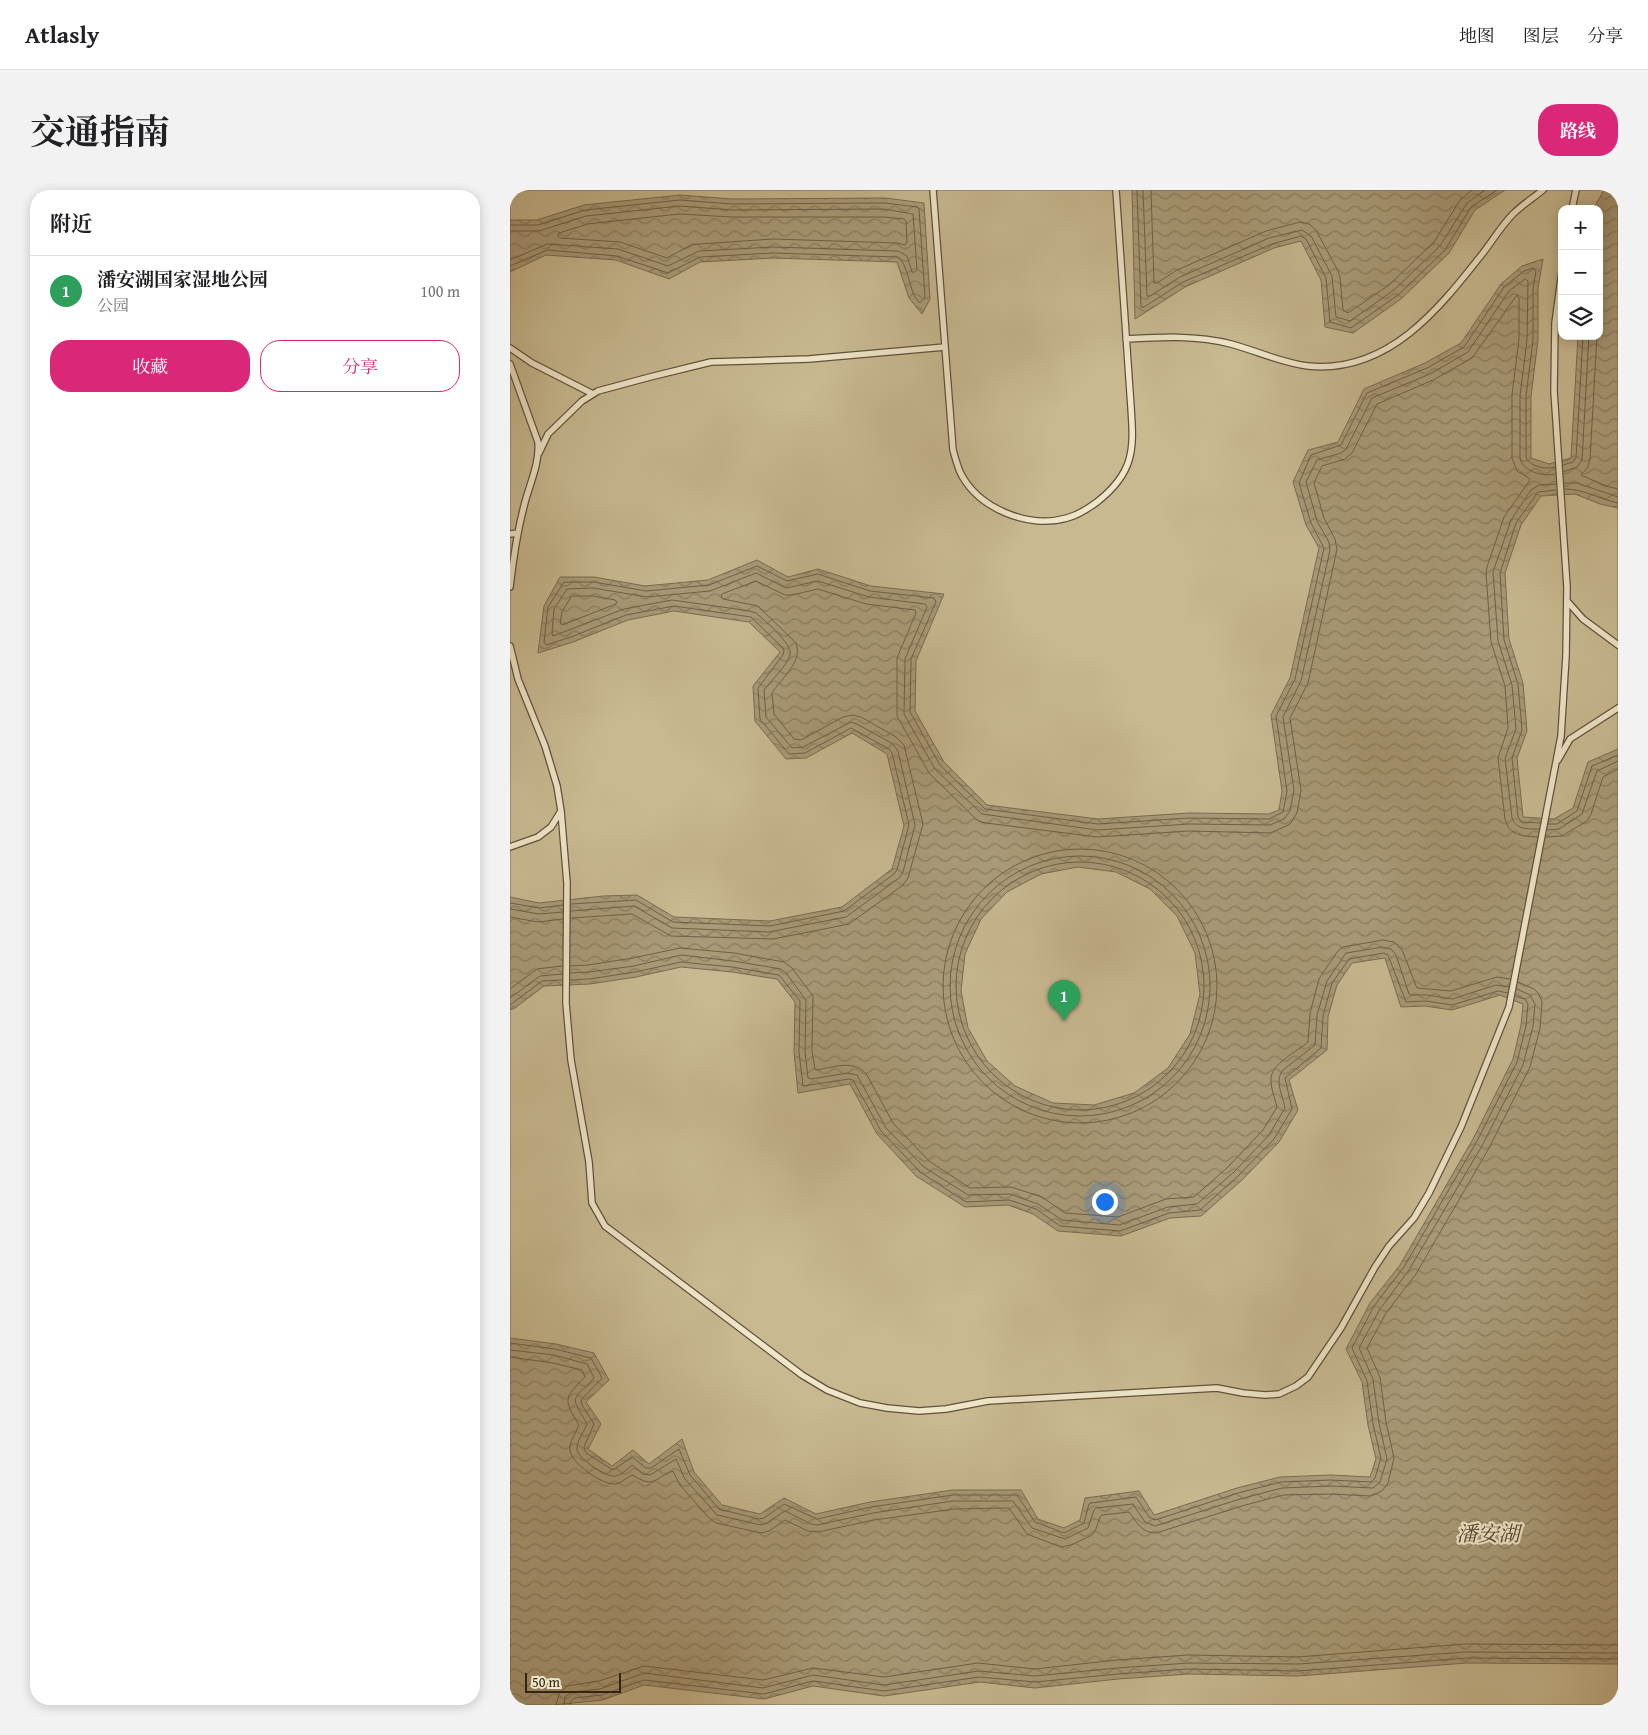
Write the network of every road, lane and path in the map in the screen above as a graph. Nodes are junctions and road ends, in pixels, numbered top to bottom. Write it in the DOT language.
graph roads {
  1 [pos="933,190"];
  2 [pos="1116,190"];
  3 [pos="1543,190"];
  4 [pos="1576,190"];
  5 [pos="1573,205"];
  6 [pos="1559,295"];
  7 [pos="1126,339"];
  8 [pos="945,347"];
  9 [pos="510,348"];
  10 [pos="510,364"];
  11 [pos="593,394"];
  12 [pos="539,454"];
  13 [pos="518,533"];
  14 [pos="510,534"];
  15 [pos="510,588"];
  16 [pos="1567,601"];
  17 [pos="1618,645"];
  18 [pos="510,646"];
  19 [pos="511,654"];
  20 [pos="1618,708"];
  21 [pos="1555,764"];
  22 [pos="561,811"];
  23 [pos="510,847"];
  1 -- 8 [label="lane"];
  2 -- 7 [label="lane"];
  3 -- 7 [label="lane"];
  4 -- 5 [label="lane"];
  6 -- 16 [label="lane"];
  7 -- 8 [label="lane"];
  8 -- 11 [label="lane"];
  9 -- 11 [label="lane"];
  10 -- 12 [label="lane"];
  11 -- 12 [label="lane"];
  12 -- 13 [label="lane"];
  13 -- 14 [label="lane"];
  13 -- 15 [label="lane"];
  16 -- 17 [label="lane"];
  16 -- 21 [label="lane"];
  18 -- 19 [label="lane"];
  19 -- 22 [label="lane"];
  20 -- 21 [label="lane"];
  21 -- 22 [label="lane"];
  22 -- 23 [label="lane"];
}
